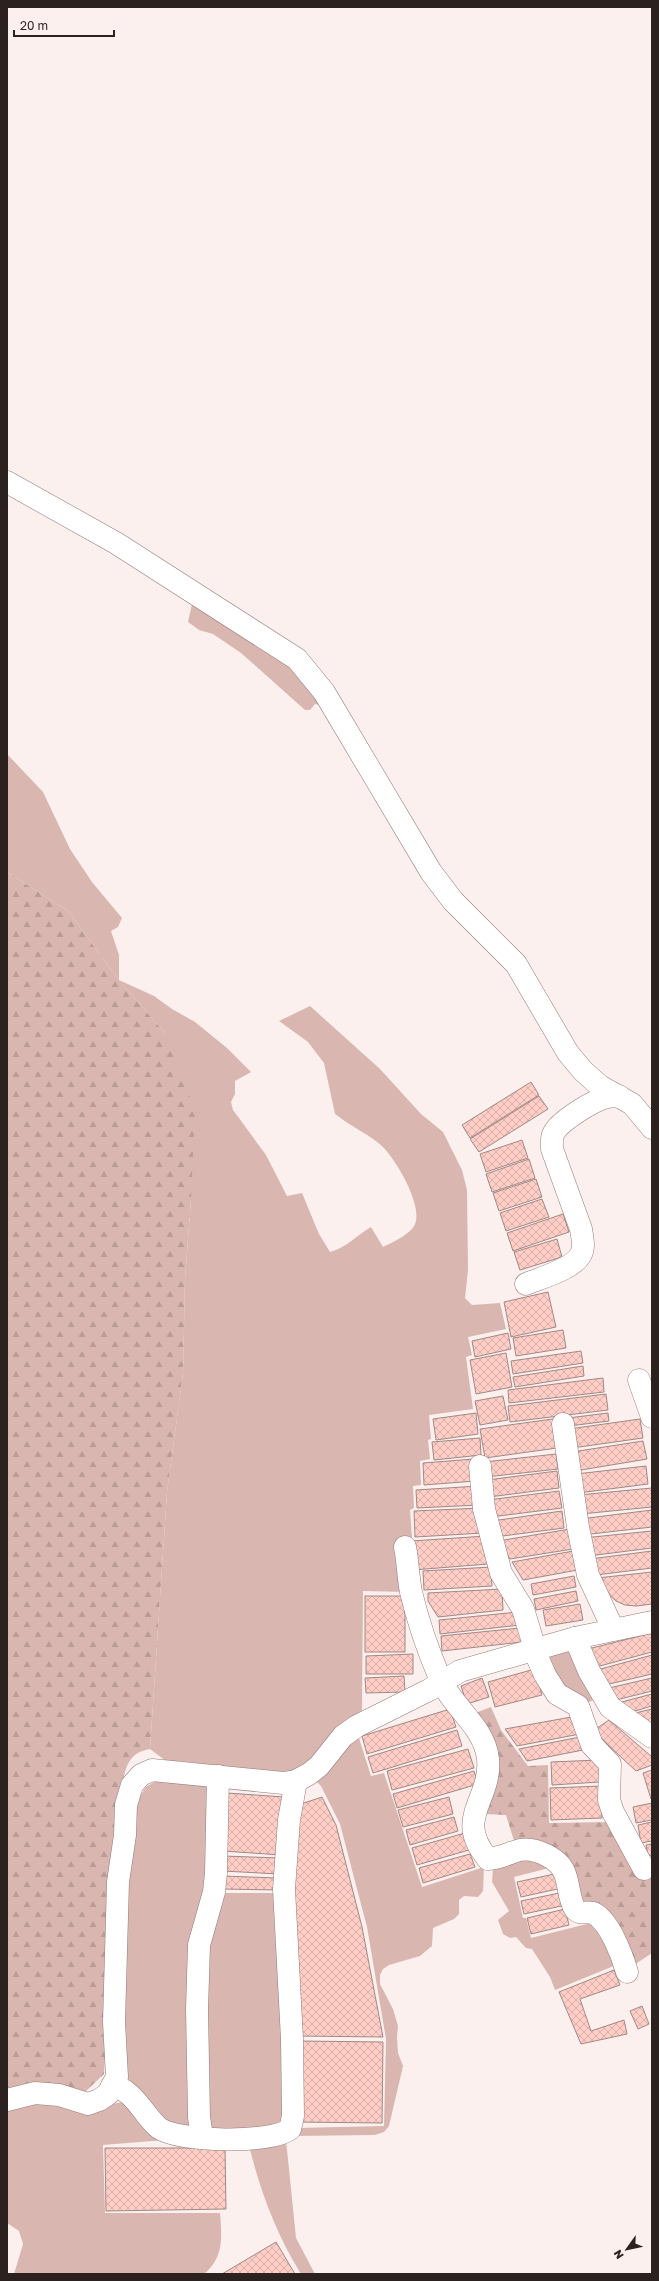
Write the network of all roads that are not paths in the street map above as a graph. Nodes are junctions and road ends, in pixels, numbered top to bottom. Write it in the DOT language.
graph roads {
  1 [pos="7,482"];
  2 [pos="619,1096"];
  3 [pos="652,1128"];
  4 [pos="526,1284"];
  5 [pos="639,1380"];
  6 [pos="652,1417"];
  7 [pos="563,1424"];
  8 [pos="480,1466"];
  9 [pos="405,1547"];
  10 [pos="652,1622"];
  11 [pos="613,1629"];
  12 [pos="575,1638"];
  13 [pos="535,1649"];
  14 [pos="441,1681"];
  15 [pos="652,1737"];
  16 [pos="218,1776"];
  17 [pos="296,1781"];
  18 [pos="644,1869"];
  19 [pos="627,1972"];
  20 [pos="112,2086"];
  21 [pos="7,2100"];
  22 [pos="202,2137"];
  1 -- 2 [label="street"];
  2 -- 3 [label="street"];
  2 -- 4 [label="street"];
  5 -- 6 [label="street"];
  7 -- 11 [label="street"];
  8 -- 13 [label="street"];
  9 -- 14 [label="street"];
  10 -- 11 [label="street"];
  11 -- 12 [label="street"];
  12 -- 13 [label="street"];
  12 -- 15 [label="street"];
  13 -- 14 [label="street"];
  13 -- 18 [label="street"];
  14 -- 17 [label="street"];
  14 -- 19 [label="street"];
  16 -- 17 [label="street"];
  16 -- 20 [label="street"];
  16 -- 22 [label="street"];
  17 -- 22 [label="street"];
  20 -- 21 [label="street"];
  20 -- 22 [label="street"];
}
